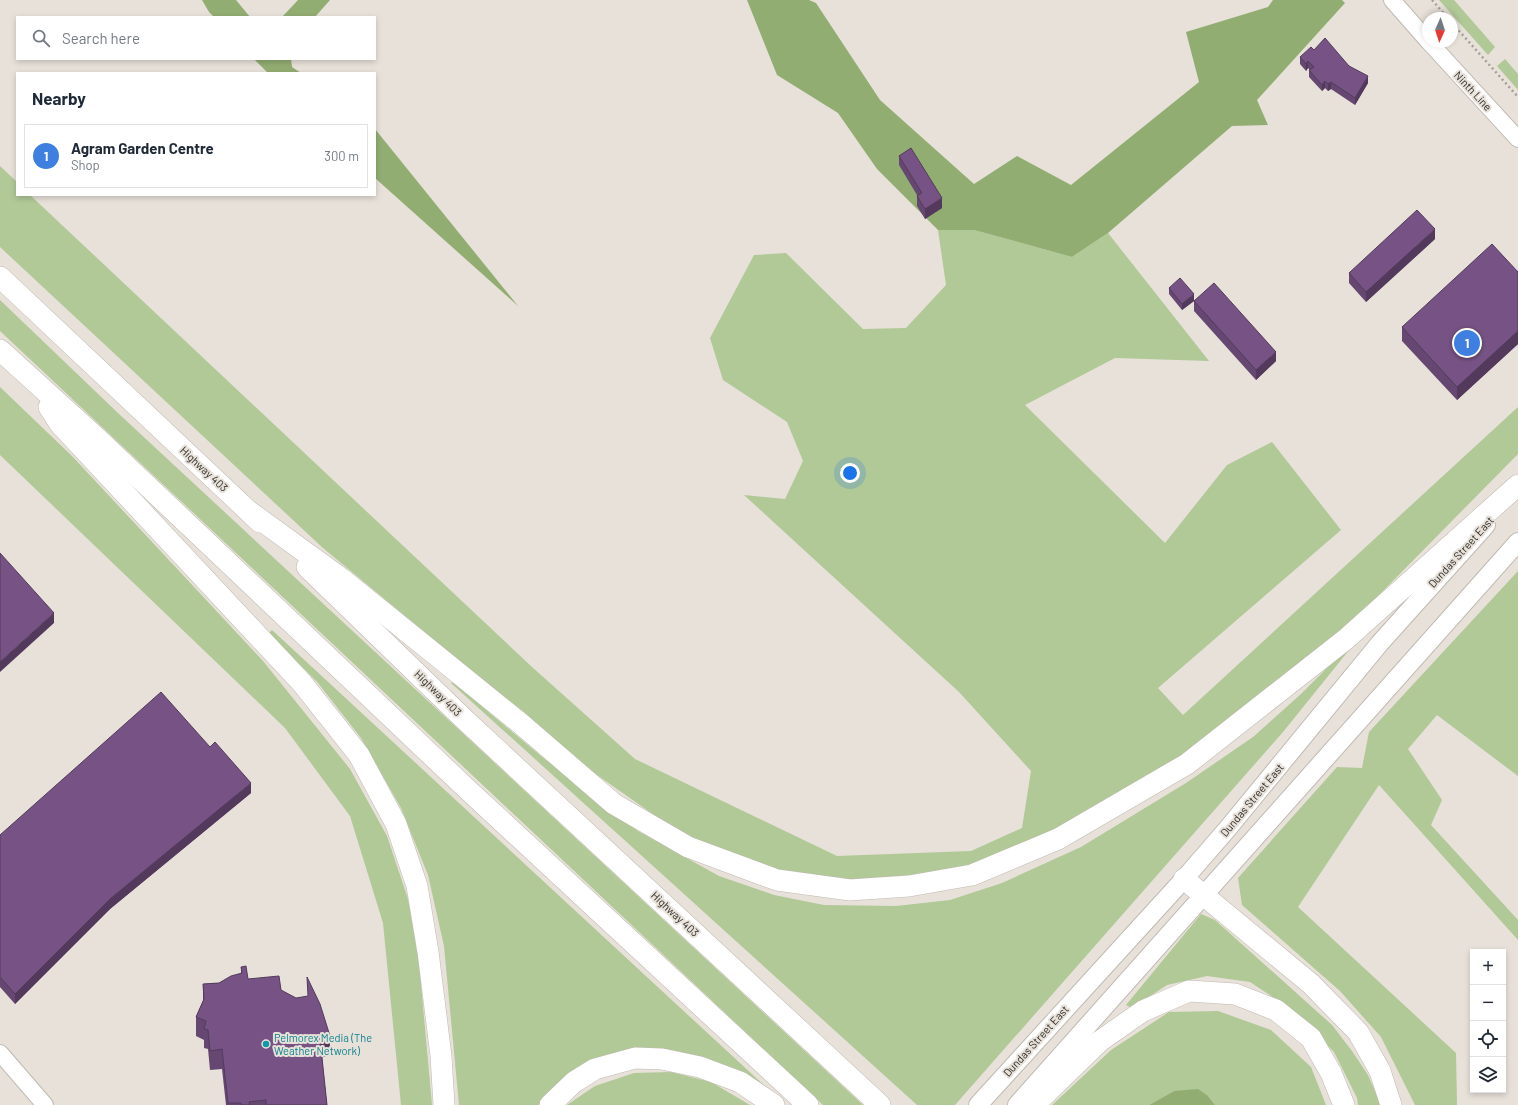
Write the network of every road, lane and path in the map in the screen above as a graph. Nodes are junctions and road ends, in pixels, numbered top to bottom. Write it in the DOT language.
graph roads {
  1 [pos="1432,0"];
  2 [pos="1391,1"];
  3 [pos="1443,12"];
  4 [pos="1458,30"];
  5 [pos="1422,35"];
  6 [pos="1434,48"];
  7 [pos="1518,97"];
  8 [pos="1518,139"];
  9 [pos="0,277"];
  10 [pos="0,350"];
  11 [pos="30,378"];
  12 [pos="1518,487"];
  13 [pos="250,512"];
  14 [pos="1518,542"];
  15 [pos="1184,879"];
  16 [pos="1203,896"];
  17 [pos="0,1054"];
  18 [pos="45,1105"];
  19 [pos="444,1105"];
  20 [pos="550,1105"];
  21 [pos="774,1105"];
  22 [pos="808,1105"];
  23 [pos="880,1105"];
  24 [pos="978,1105"];
  25 [pos="1017,1105"];
  26 [pos="1034,1105"];
  27 [pos="1344,1105"];
  28 [pos="1391,1105"];
  1 -- 3 [label="path"];
  2 -- 5 [label="main road, Ninth Line"];
  4 -- 7 [label="path"];
  6 -- 8 [label="main road, Ninth Line"];
  9 -- 13 [label="highway, Highway 403"];
  10 -- 11 [label="highway"];
  11 -- 19 [label="highway"];
  11 -- 22 [label="highway"];
  12 -- 13 [label="highway"];
  12 -- 15 [label="main road, Dundas Street East"];
  13 -- 23 [label="highway, Highway 403"];
  14 -- 16 [label="main road"];
  15 -- 16 [label="highway"];
  15 -- 24 [label="main road, Dundas Street East"];
  16 -- 25 [label="main road"];
  16 -- 28 [label="highway"];
  17 -- 18 [label="main road"];
  20 -- 21 [label="highway"];
  26 -- 27 [label="highway"];
}
